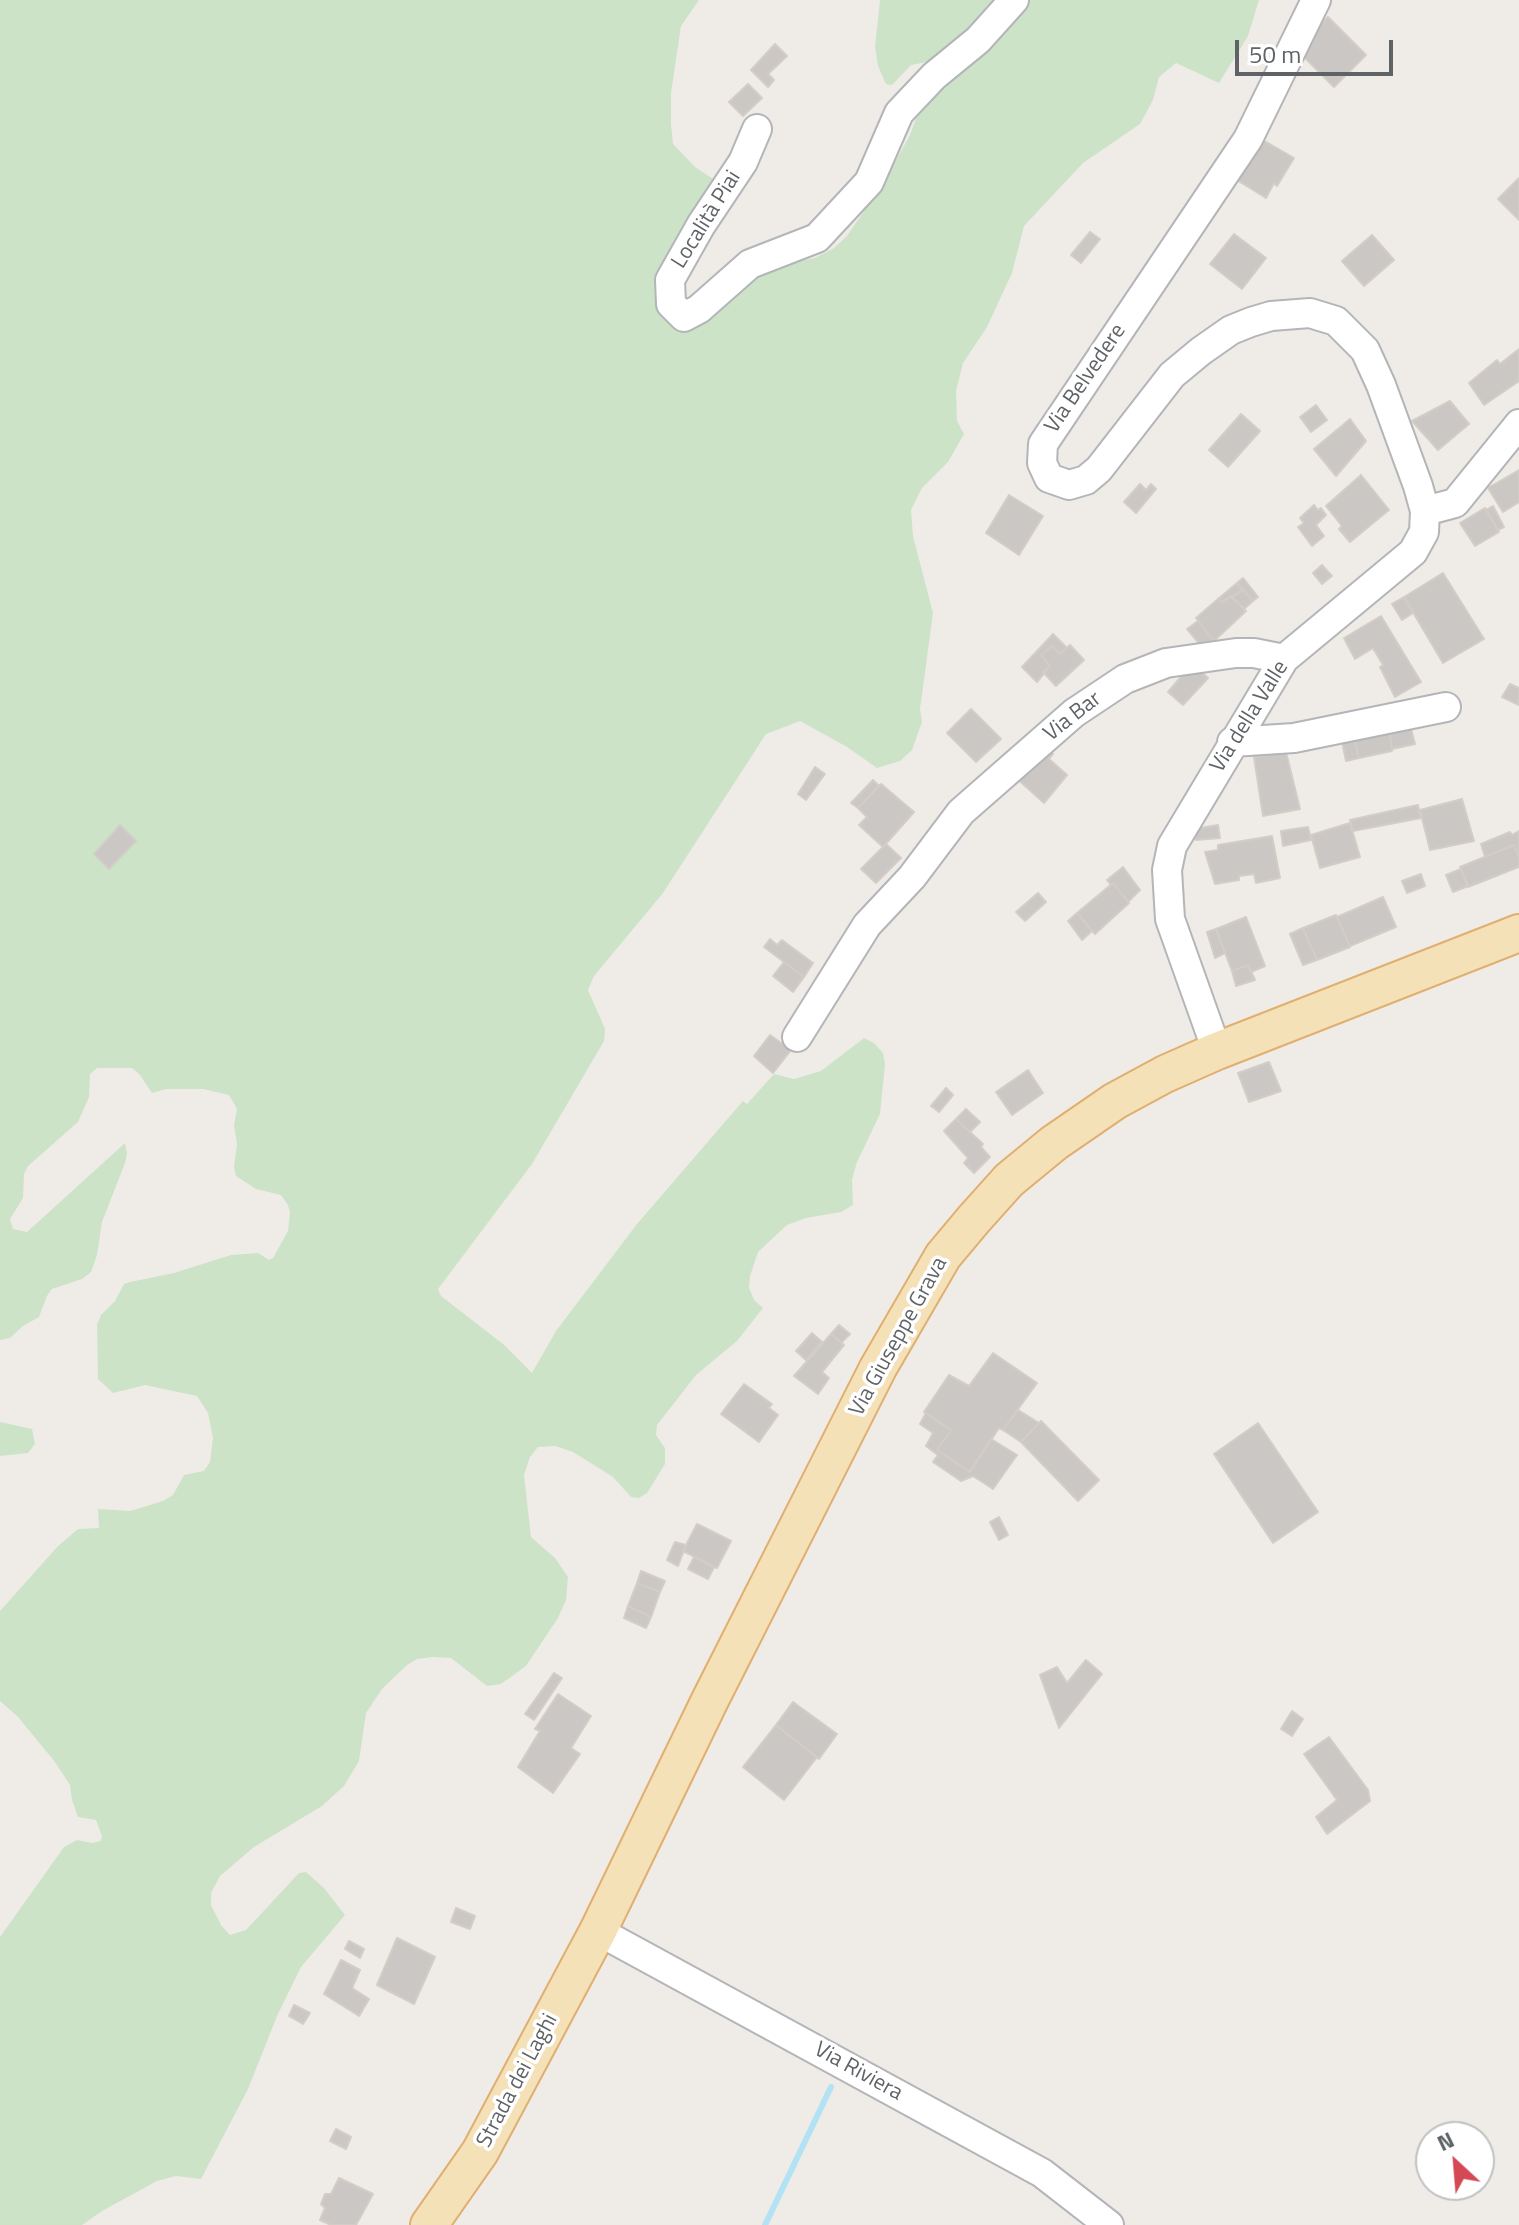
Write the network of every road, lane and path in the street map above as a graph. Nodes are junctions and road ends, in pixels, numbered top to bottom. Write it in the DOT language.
graph roads {
  1 [pos="1014,0"];
  2 [pos="1316,0"];
  3 [pos="757,129"];
  4 [pos="1519,424"];
  5 [pos="1425,511"];
  6 [pos="1284,659"];
  7 [pos="1446,707"];
  8 [pos="1232,742"];
  9 [pos="1519,933"];
  10 [pos="797,1037"];
  11 [pos="1217,1051"];
  12 [pos="598,1931"];
  13 [pos="429,2225"];
  14 [pos="1109,2225"];
  1 -- 3 [label="street, Località Piai"];
  2 -- 5 [label="street, Via Belvedere"];
  4 -- 5 [label="street"];
  5 -- 6 [label="street, Via della Valle"];
  6 -- 8 [label="street, Via della Valle"];
  6 -- 10 [label="street, Via Bar"];
  7 -- 8 [label="street"];
  8 -- 11 [label="street, Via della Valle"];
  9 -- 11 [label="main road, Via Giuseppe Grava"];
  11 -- 12 [label="main road, Via Giuseppe Grava"];
  12 -- 13 [label="main road, Strada dei Laghi"];
  12 -- 14 [label="street, Via Riviera"];
}
